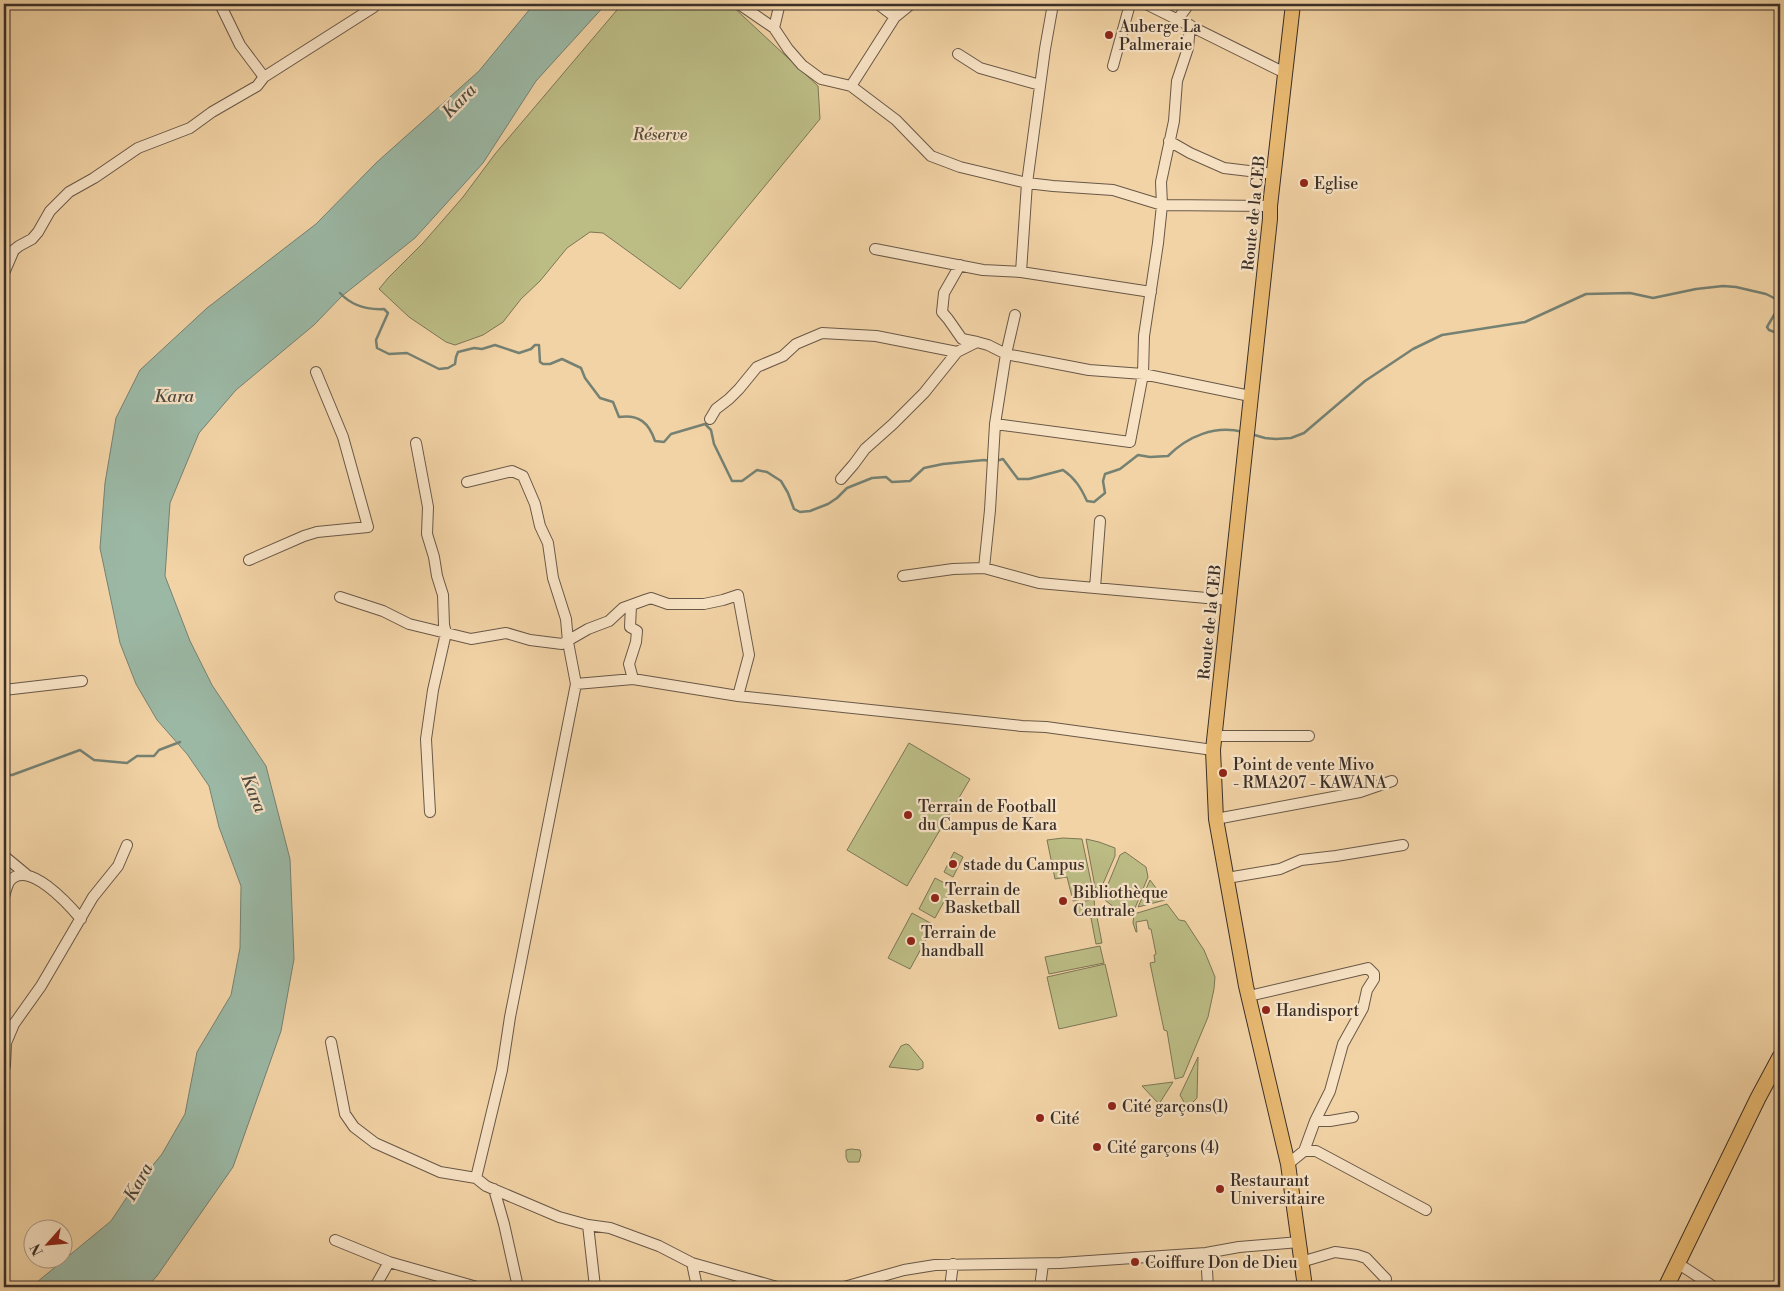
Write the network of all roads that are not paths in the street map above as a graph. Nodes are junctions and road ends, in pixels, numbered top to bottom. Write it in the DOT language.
graph roads {
  1 [pos="220,4"];
  2 [pos="739,4"];
  3 [pos="783,4"];
  4 [pos="878,4"];
  5 [pos="911,4"];
  6 [pos="1053,4"];
  7 [pos="1130,4"];
  8 [pos="1146,4"];
  9 [pos="1189,4"];
  10 [pos="1293,4"];
  11 [pos="374,7"];
  12 [pos="895,17"];
  13 [pos="1178,19"];
  14 [pos="1190,25"];
  15 [pos="774,28"];
  16 [pos="958,54"];
  17 [pos="1113,66"];
  18 [pos="1285,73"];
  19 [pos="264,77"];
  20 [pos="1040,85"];
  21 [pos="851,86"];
  22 [pos="1169,141"];
  23 [pos="1274,174"];
  24 [pos="1027,183"];
  25 [pos="1162,204"];
  26 [pos="1270,206"];
  27 [pos="875,249"];
  28 [pos="960,265"];
  29 [pos="1022,272"];
  30 [pos="4,273"];
  31 [pos="1151,292"];
  32 [pos="1015,315"];
  33 [pos="977,342"];
  34 [pos="957,352"];
  35 [pos="1006,354"];
  36 [pos="316,372"];
  37 [pos="1143,374"];
  38 [pos="1250,396"];
  39 [pos="710,419"];
  40 [pos="995,424"];
  41 [pos="416,443"];
  42 [pos="841,479"];
  43 [pos="467,482"];
  44 [pos="1100,521"];
  45 [pos="249,560"];
  46 [pos="984,568"];
  47 [pos="902,576"];
  48 [pos="1095,588"];
  49 [pos="340,597"];
  50 [pos="1229,600"];
  51 [pos="631,606"];
  52 [pos="446,632"];
  53 [pos="568,642"];
  54 [pos="633,679"];
  55 [pos="82,681"];
  56 [pos="576,684"];
  57 [pos="4,690"];
  58 [pos="738,696"];
  59 [pos="1309,736"];
  60 [pos="1214,743"];
  61 [pos="1392,781"];
  62 [pos="430,812"];
  63 [pos="1216,819"];
  64 [pos="127,845"];
  65 [pos="1403,845"];
  66 [pos="4,856"];
  67 [pos="27,875"];
  68 [pos="1227,878"];
  69 [pos="4,897"];
  70 [pos="81,919"];
  71 [pos="1249,996"];
  72 [pos="330,1042"];
  73 [pos="1780,1057"];
  74 [pos="4,1069"];
  75 [pos="1353,1117"];
  76 [pos="1315,1121"];
  77 [pos="1304,1151"];
  78 [pos="1288,1164"];
  79 [pos="476,1178"];
  80 [pos="494,1189"];
  81 [pos="1426,1210"];
  82 [pos="588,1225"];
  83 [pos="335,1240"];
  84 [pos="1299,1242"];
  85 [pos="1206,1253"];
  86 [pos="389,1262"];
  87 [pos="1302,1262"];
  88 [pos="692,1263"];
  89 [pos="953,1264"];
  90 [pos="1043,1264"];
  91 [pos="1677,1265"];
  92 [pos="1386,1279"];
  93 [pos="375,1287"];
  94 [pos="477,1287"];
  95 [pos="518,1287"];
  96 [pos="594,1287"];
  97 [pos="697,1287"];
  98 [pos="772,1287"];
  99 [pos="844,1287"];
  100 [pos="950,1287"];
  101 [pos="1040,1287"];
  102 [pos="1208,1287"];
  103 [pos="1305,1287"];
  104 [pos="1666,1287"];
  105 [pos="1714,1287"];
  1 -- 19 [label="street"];
  2 -- 15 [label="street"];
  3 -- 15 [label="street"];
  4 -- 12 [label="street"];
  5 -- 12 [label="street"];
  6 -- 20 [label="street"];
  7 -- 17 [label="street"];
  8 -- 13 [label="street"];
  9 -- 13 [label="street"];
  10 -- 18 [label="main road, Route de la CEB"];
  11 -- 19 [label="street"];
  12 -- 21 [label="street"];
  13 -- 14 [label="street"];
  14 -- 18 [label="street"];
  14 -- 22 [label="street"];
  15 -- 21 [label="street"];
  16 -- 20 [label="street"];
  18 -- 23 [label="main road, Route de la CEB"];
  19 -- 30 [label="street"];
  20 -- 24 [label="street"];
  21 -- 24 [label="street"];
  22 -- 23 [label="street"];
  22 -- 25 [label="street"];
  23 -- 26 [label="main road, Route de la CEB"];
  24 -- 25 [label="street"];
  24 -- 29 [label="street"];
  25 -- 26 [label="street"];
  25 -- 31 [label="street"];
  26 -- 38 [label="main road, Route de la CEB"];
  27 -- 28 [label="street"];
  28 -- 29 [label="street"];
  28 -- 33 [label="street"];
  29 -- 31 [label="street"];
  31 -- 37 [label="street"];
  32 -- 35 [label="street"];
  33 -- 34 [label="street"];
  33 -- 35 [label="street"];
  34 -- 39 [label="street"];
  34 -- 42 [label="street"];
  35 -- 37 [label="street"];
  35 -- 40 [label="street"];
  36 -- 45 [label="street"];
  37 -- 38 [label="street"];
  37 -- 40 [label="street"];
  38 -- 50 [label="main road, Route de la CEB"];
  40 -- 46 [label="street"];
  41 -- 52 [label="street"];
  43 -- 53 [label="street"];
  44 -- 48 [label="street"];
  46 -- 47 [label="street"];
  46 -- 48 [label="street"];
  48 -- 50 [label="street"];
  49 -- 52 [label="street"];
  50 -- 60 [label="main road, Route de la CEB"];
  51 -- 53 [label="street"];
  51 -- 54 [label="street"];
  51 -- 58 [label="street"];
  52 -- 53 [label="street"];
  52 -- 62 [label="street"];
  53 -- 56 [label="street"];
  54 -- 56 [label="street"];
  54 -- 58 [label="street"];
  55 -- 57 [label="street"];
  56 -- 79 [label="street"];
  58 -- 60 [label="street"];
  59 -- 60 [label="street"];
  60 -- 63 [label="main road, Route de la CEB"];
  61 -- 63 [label="street"];
  63 -- 68 [label="main road, Route de la CEB"];
  64 -- 70 [label="street"];
  65 -- 68 [label="street"];
  66 -- 67 [label="street"];
  67 -- 69 [label="street"];
  67 -- 70 [label="street"];
  68 -- 71 [label="main road, Route de la CEB"];
  70 -- 74 [label="street"];
  71 -- 76 [label="street"];
  71 -- 78 [label="main road, Route de la CEB"];
  72 -- 79 [label="street"];
  73 -- 91 [label="highway"];
  75 -- 76 [label="street"];
  76 -- 77 [label="street"];
  77 -- 78 [label="street"];
  77 -- 81 [label="street"];
  78 -- 84 [label="main road, Route de la CEB"];
  79 -- 80 [label="street"];
  80 -- 82 [label="street"];
  80 -- 95 [label="street"];
  82 -- 88 [label="street"];
  82 -- 96 [label="street"];
  83 -- 86 [label="street"];
  84 -- 85 [label="street"];
  84 -- 87 [label="main road, Route de la CEB"];
  85 -- 90 [label="street"];
  85 -- 102 [label="street"];
  86 -- 93 [label="street"];
  86 -- 94 [label="street"];
  87 -- 92 [label="street"];
  87 -- 103 [label="main road, Route de la CEB"];
  88 -- 97 [label="street"];
  88 -- 98 [label="street"];
  89 -- 90 [label="street"];
  89 -- 99 [label="street"];
  89 -- 100 [label="street"];
  90 -- 101 [label="street"];
  91 -- 104 [label="highway"];
  91 -- 105 [label="street"];
}
